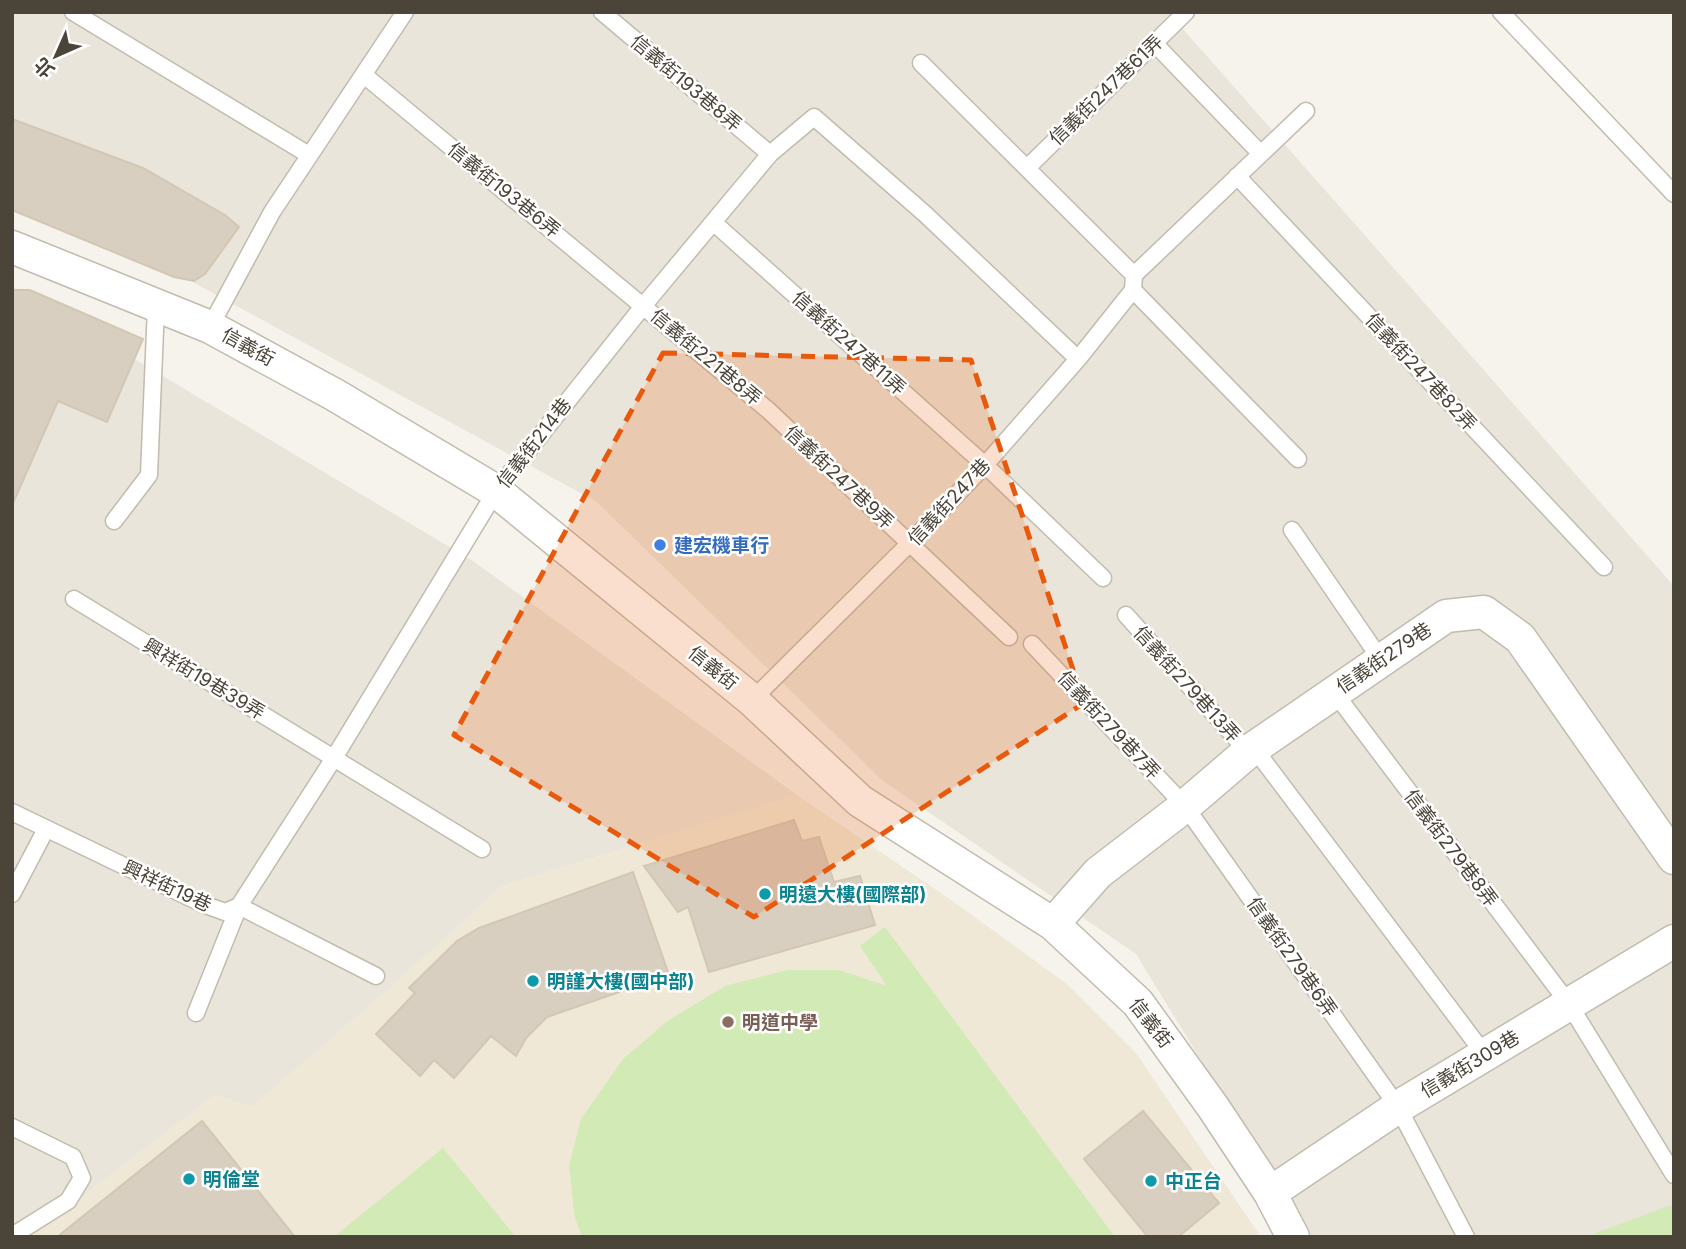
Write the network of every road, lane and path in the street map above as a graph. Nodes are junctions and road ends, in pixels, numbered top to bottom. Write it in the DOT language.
graph roads {
  1 [pos="73,12"];
  2 [pos="405,12"];
  3 [pos="602,12"];
  4 [pos="1186,12"];
  5 [pos="1501,12"];
  6 [pos="1154,43"];
  7 [pos="921,63"];
  8 [pos="364,75"];
  9 [pos="1306,111"];
  10 [pos="770,154"];
  11 [pos="1261,154"];
  12 [pos="309,155"];
  13 [pos="1027,168"];
  14 [pos="1237,176"];
  15 [pos="1674,194"];
  16 [pos="713,222"];
  17 [pos="12,247"];
  18 [pos="1133,282"];
  19 [pos="644,305"];
  20 [pos="156,306"];
  21 [pos="211,327"];
  22 [pos="1078,359"];
  23 [pos="768,410"];
  24 [pos="1298,459"];
  25 [pos="985,465"];
  26 [pos="496,491"];
  27 [pos="114,521"];
  28 [pos="1292,530"];
  29 [pos="910,543"];
  30 [pos="1604,567"];
  31 [pos="1103,578"];
  32 [pos="74,599"];
  33 [pos="1126,615"];
  34 [pos="1009,637"];
  35 [pos="1032,644"];
  36 [pos="1381,660"];
  37 [pos="1334,692"];
  38 [pos="752,700"];
  39 [pos="1251,750"];
  40 [pos="334,758"];
  41 [pos="1185,806"];
  42 [pos="12,812"];
  43 [pos="46,829"];
  44 [pos="482,849"];
  45 [pos="1674,858"];
  46 [pos="12,894"];
  47 [pos="239,906"];
  48 [pos="1053,924"];
  49 [pos="1674,941"];
  50 [pos="376,976"];
  51 [pos="1569,1004"];
  52 [pos="196,1013"];
  53 [pos="1485,1055"];
  54 [pos="1398,1107"];
  55 [pos="12,1127"];
  56 [pos="1674,1175"];
  57 [pos="1270,1193"];
  58 [pos="12,1236"];
  59 [pos="1293,1237"];
  60 [pos="1466,1237"];
  1 -- 12 [label="lane"];
  2 -- 8 [label="lane"];
  3 -- 10 [label="lane, 信義街193巷8弄"];
  4 -- 6 [label="lane, 信義街247巷61弄"];
  5 -- 15 [label="lane"];
  6 -- 11 [label="lane"];
  6 -- 13 [label="lane, 信義街247巷61弄"];
  7 -- 13 [label="lane"];
  8 -- 12 [label="lane"];
  8 -- 19 [label="lane, 信義街193巷6弄"];
  9 -- 11 [label="lane, 信義街247巷"];
  10 -- 16 [label="lane, 信義街214巷"];
  10 -- 22 [label="lane, 信義街214巷"];
  11 -- 14 [label="lane, 信義街247巷"];
  12 -- 21 [label="lane"];
  13 -- 18 [label="lane"];
  14 -- 18 [label="lane, 信義街247巷"];
  14 -- 30 [label="lane, 信義街247巷82弄"];
  16 -- 19 [label="lane, 信義街214巷"];
  16 -- 25 [label="lane, 信義街247巷11弄"];
  17 -- 20 [label="street, 信義街"];
  18 -- 22 [label="lane, 信義街247巷"];
  18 -- 24 [label="lane"];
  19 -- 23 [label="lane, 信義街221巷8弄"];
  19 -- 26 [label="lane, 信義街214巷"];
  20 -- 21 [label="street, 信義街"];
  20 -- 27 [label="lane"];
  21 -- 26 [label="street, 信義街"];
  22 -- 25 [label="lane, 信義街247巷"];
  23 -- 29 [label="lane, 信義街247巷9弄"];
  25 -- 29 [label="lane, 信義街247巷"];
  25 -- 31 [label="lane, 信義街247巷11弄"];
  26 -- 38 [label="street, 信義街"];
  26 -- 40 [label="lane, 信義街214巷"];
  28 -- 36 [label="lane"];
  29 -- 34 [label="lane, 信義街247巷9弄"];
  29 -- 38 [label="lane, 信義街247巷"];
  32 -- 40 [label="lane, 興祥街19巷39弄"];
  33 -- 39 [label="lane, 信義街279巷13弄"];
  35 -- 41 [label="lane, 信義街279巷7弄"];
  36 -- 37 [label="street, 信義街279巷"];
  36 -- 45 [label="street, 信義街279巷"];
  37 -- 39 [label="street, 信義街279巷"];
  37 -- 51 [label="lane, 信義街279巷8弄"];
  38 -- 48 [label="street, 信義街"];
  39 -- 41 [label="street, 信義街279巷"];
  39 -- 53 [label="lane, 信義街279巷13弄"];
  40 -- 44 [label="lane, 興祥街19巷39弄"];
  40 -- 47 [label="lane, 興祥街19巷"];
  41 -- 48 [label="street, 信義街279巷"];
  41 -- 54 [label="lane, 信義街279巷6弄"];
  42 -- 43 [label="lane, 興祥街19巷"];
  43 -- 46 [label="lane"];
  43 -- 47 [label="lane, 興祥街19巷"];
  47 -- 50 [label="lane"];
  47 -- 52 [label="lane"];
  48 -- 57 [label="street, 信義街"];
  49 -- 51 [label="street, 信義街309巷"];
  51 -- 53 [label="street, 信義街309巷"];
  51 -- 56 [label="lane, 信義街279巷8弄"];
  53 -- 54 [label="street, 信義街309巷"];
  54 -- 57 [label="street, 信義街309巷"];
  54 -- 60 [label="lane, 信義街279巷6弄"];
  55 -- 58 [label="lane"];
  57 -- 59 [label="street, 信義街"];
}
